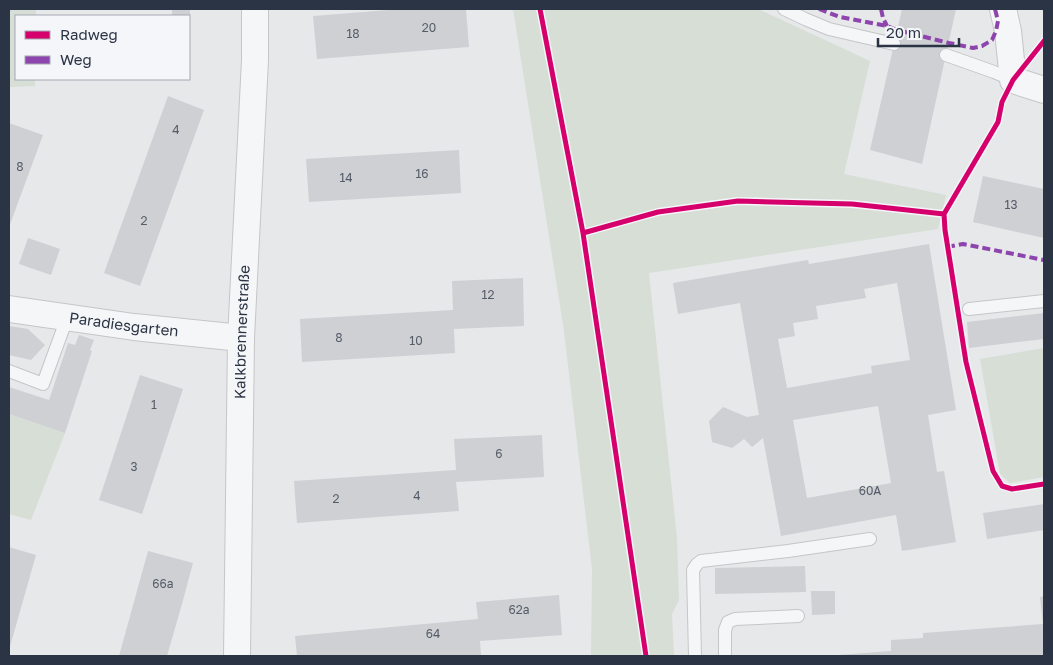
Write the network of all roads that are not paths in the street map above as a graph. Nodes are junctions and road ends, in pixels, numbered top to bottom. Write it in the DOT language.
graph roads {
  1 [pos="255,9"];
  2 [pos="784,9"];
  3 [pos="1003,9"];
  4 [pos="894,44"];
  5 [pos="946,55"];
  6 [pos="1013,80"];
  7 [pos="1044,90"];
  8 [pos="1044,300"];
  9 [pos="9,308"];
  10 [pos="968,309"];
  11 [pos="67,318"];
  12 [pos="241,338"];
  13 [pos="9,371"];
  14 [pos="870,539"];
  15 [pos="798,616"];
  16 [pos="237,656"];
  17 [pos="695,656"];
  18 [pos="725,656"];
  1 -- 12 [label="street, Kalkbrennerstraße"];
  2 -- 4 [label="lane"];
  3 -- 6 [label="street"];
  5 -- 6 [label="lane"];
  6 -- 7 [label="street"];
  8 -- 10 [label="lane"];
  9 -- 11 [label="street, Paradiesgarten"];
  11 -- 12 [label="street, Paradiesgarten"];
  11 -- 13 [label="lane"];
  12 -- 16 [label="street, Kalkbrennerstraße"];
  14 -- 17 [label="lane"];
  15 -- 18 [label="lane"];
}
